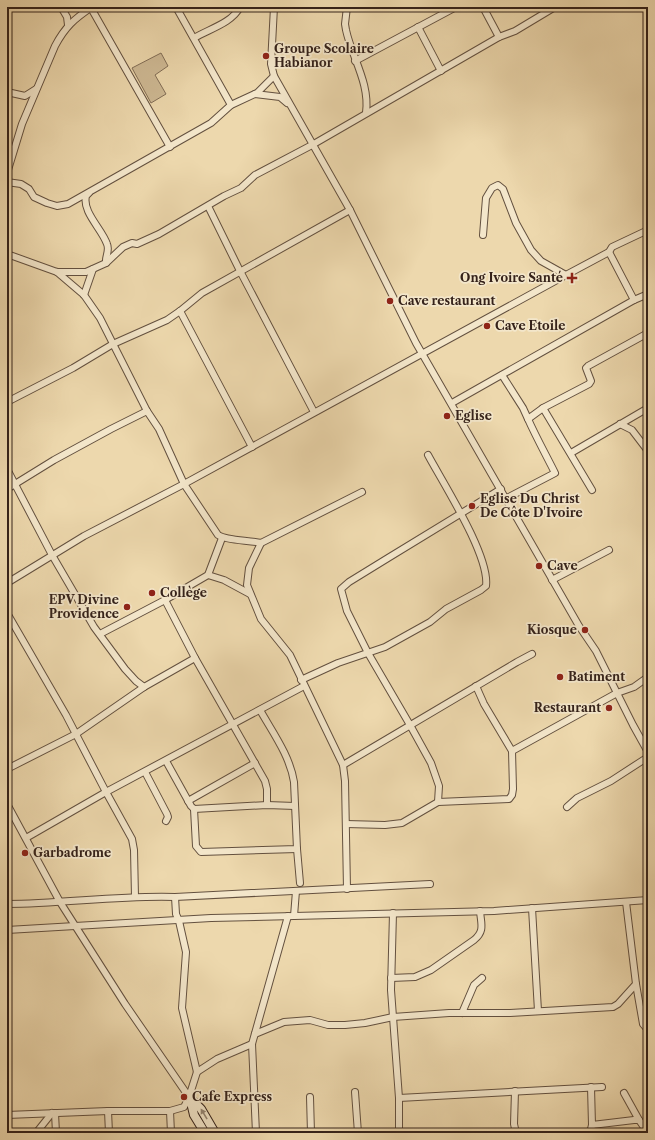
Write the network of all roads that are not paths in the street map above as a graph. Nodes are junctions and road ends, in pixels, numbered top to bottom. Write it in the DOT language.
graph roads {
  1 [pos="61,7"];
  2 [pos="92,7"];
  3 [pos="176,7"];
  4 [pos="240,7"];
  5 [pos="274,7"];
  6 [pos="347,7"];
  7 [pos="456,7"];
  8 [pos="483,7"];
  9 [pos="555,7"];
  10 [pos="68,25"];
  11 [pos="418,27"];
  12 [pos="498,37"];
  13 [pos="194,38"];
  14 [pos="355,61"];
  15 [pos="441,71"];
  16 [pos="274,76"];
  17 [pos="36,89"];
  18 [pos="7,92"];
  19 [pos="255,94"];
  20 [pos="231,105"];
  21 [pos="290,105"];
  22 [pos="366,113"];
  23 [pos="312,145"];
  24 [pos="170,147"];
  25 [pos="7,173"];
  26 [pos="7,182"];
  27 [pos="90,192"];
  28 [pos="208,206"];
  29 [pos="350,210"];
  30 [pos="648,230"];
  31 [pos="483,235"];
  32 [pos="609,252"];
  33 [pos="7,254"];
  34 [pos="106,263"];
  35 [pos="93,269"];
  36 [pos="58,272"];
  37 [pos="240,272"];
  38 [pos="566,275"];
  39 [pos="648,294"];
  40 [pos="84,295"];
  41 [pos="634,300"];
  42 [pos="180,311"];
  43 [pos="648,333"];
  44 [pos="114,344"];
  45 [pos="423,353"];
  46 [pos="502,375"];
  47 [pos="7,402"];
  48 [pos="452,403"];
  49 [pos="543,408"];
  50 [pos="648,408"];
  51 [pos="147,411"];
  52 [pos="314,412"];
  53 [pos="528,419"];
  54 [pos="620,424"];
  55 [pos="252,447"];
  56 [pos="648,451"];
  57 [pos="571,453"];
  58 [pos="428,455"];
  59 [pos="7,468"];
  60 [pos="15,484"];
  61 [pos="184,484"];
  62 [pos="7,489"];
  63 [pos="501,489"];
  64 [pos="592,490"];
  65 [pos="362,492"];
  66 [pos="506,498"];
  67 [pos="460,514"];
  68 [pos="222,538"];
  69 [pos="262,543"];
  70 [pos="609,550"];
  71 [pos="52,555"];
  72 [pos="208,574"];
  73 [pos="552,580"];
  74 [pos="7,583"];
  75 [pos="250,594"];
  76 [pos="165,600"];
  77 [pos="7,613"];
  78 [pos="100,634"];
  79 [pos="368,653"];
  80 [pos="532,654"];
  81 [pos="195,658"];
  82 [pos="648,676"];
  83 [pos="301,680"];
  84 [pos="304,686"];
  85 [pos="476,686"];
  86 [pos="144,687"];
  87 [pos="617,693"];
  88 [pos="260,710"];
  89 [pos="233,724"];
  90 [pos="410,725"];
  91 [pos="76,734"];
  92 [pos="512,751"];
  93 [pos="648,752"];
  94 [pos="648,757"];
  95 [pos="166,761"];
  96 [pos="255,763"];
  97 [pos="343,764"];
  98 [pos="7,769"];
  99 [pos="145,772"];
  100 [pos="106,792"];
  101 [pos="188,801"];
  102 [pos="438,802"];
  103 [pos="7,804"];
  104 [pos="267,805"];
  105 [pos="295,806"];
  106 [pos="567,807"];
  107 [pos="194,809"];
  108 [pos="166,822"];
  109 [pos="346,824"];
  110 [pos="26,838"];
  111 [pos="297,849"];
  112 [pos="300,883"];
  113 [pos="430,884"];
  114 [pos="347,889"];
  115 [pos="296,891"];
  116 [pos="135,897"];
  117 [pos="175,897"];
  118 [pos="648,900"];
  119 [pos="60,902"];
  120 [pos="626,902"];
  121 [pos="7,904"];
  122 [pos="532,908"];
  123 [pos="480,911"];
  124 [pos="393,913"];
  125 [pos="291,916"];
  126 [pos="179,921"];
  127 [pos="76,927"];
  128 [pos="7,930"];
  129 [pos="391,978"];
  130 [pos="482,978"];
  131 [pos="636,984"];
  132 [pos="538,1011"];
  133 [pos="462,1013"];
  134 [pos="393,1017"];
  135 [pos="648,1030"];
  136 [pos="255,1034"];
  137 [pos="252,1044"];
  138 [pos="197,1072"];
  139 [pos="591,1087"];
  140 [pos="602,1087"];
  141 [pos="515,1091"];
  142 [pos="355,1092"];
  143 [pos="624,1093"];
  144 [pos="190,1097"];
  145 [pos="310,1097"];
  146 [pos="399,1098"];
  147 [pos="170,1110"];
  148 [pos="108,1111"];
  149 [pos="54,1113"];
  150 [pos="7,1115"];
  151 [pos="639,1120"];
  152 [pos="592,1125"];
  153 [pos="36,1133"];
  154 [pos="56,1133"];
  155 [pos="109,1133"];
  156 [pos="171,1133"];
  157 [pos="205,1133"];
  158 [pos="215,1133"];
  159 [pos="256,1133"];
  160 [pos="311,1133"];
  161 [pos="358,1133"];
  162 [pos="399,1133"];
  163 [pos="516,1133"];
  164 [pos="588,1133"];
  165 [pos="648,1133"];
  1 -- 10 [label="street"];
  2 -- 10 [label="street"];
  2 -- 24 [label="street"];
  3 -- 13 [label="street"];
  4 -- 13 [label="street"];
  5 -- 16 [label="street"];
  6 -- 14 [label="street"];
  7 -- 11 [label="street"];
  8 -- 12 [label="street"];
  9 -- 12 [label="street"];
  10 -- 17 [label="street"];
  11 -- 14 [label="street"];
  11 -- 15 [label="street"];
  12 -- 15 [label="street"];
  13 -- 20 [label="street"];
  14 -- 22 [label="street"];
  15 -- 22 [label="street"];
  16 -- 19 [label="street"];
  16 -- 21 [label="street"];
  17 -- 18 [label="street"];
  17 -- 25 [label="street"];
  19 -- 20 [label="street"];
  19 -- 21 [label="street"];
  20 -- 24 [label="street"];
  21 -- 23 [label="street"];
  22 -- 23 [label="street"];
  23 -- 28 [label="street"];
  23 -- 29 [label="street"];
  24 -- 27 [label="street"];
  26 -- 27 [label="street"];
  27 -- 34 [label="street"];
  28 -- 34 [label="street"];
  28 -- 37 [label="street"];
  29 -- 37 [label="street"];
  29 -- 45 [label="street"];
  30 -- 32 [label="street"];
  31 -- 38 [label="street"];
  32 -- 38 [label="street"];
  32 -- 41 [label="street"];
  33 -- 36 [label="street"];
  34 -- 35 [label="street"];
  35 -- 36 [label="street"];
  35 -- 40 [label="street"];
  36 -- 40 [label="street"];
  37 -- 42 [label="street"];
  37 -- 52 [label="street"];
  38 -- 45 [label="street"];
  39 -- 41 [label="street"];
  40 -- 44 [label="street"];
  41 -- 46 [label="street"];
  42 -- 44 [label="street"];
  42 -- 55 [label="street"];
  43 -- 49 [label="street"];
  44 -- 47 [label="street"];
  44 -- 51 [label="street"];
  45 -- 48 [label="street"];
  45 -- 52 [label="street"];
  46 -- 48 [label="street"];
  46 -- 53 [label="street"];
  48 -- 63 [label="street"];
  49 -- 53 [label="street"];
  49 -- 57 [label="street"];
  50 -- 54 [label="street"];
  51 -- 60 [label="street"];
  51 -- 61 [label="street"];
  52 -- 55 [label="street"];
  53 -- 66 [label="street"];
  54 -- 56 [label="street"];
  54 -- 57 [label="street"];
  55 -- 61 [label="street"];
  57 -- 64 [label="street"];
  58 -- 67 [label="street"];
  59 -- 60 [label="street"];
  60 -- 62 [label="street"];
  60 -- 71 [label="street"];
  61 -- 68 [label="street"];
  61 -- 71 [label="street"];
  63 -- 66 [label="street"];
  63 -- 67 [label="street"];
  65 -- 69 [label="street"];
  66 -- 73 [label="street"];
  67 -- 79 [label="street"];
  67 -- 79 [label="street"];
  68 -- 69 [label="street"];
  68 -- 72 [label="street"];
  69 -- 75 [label="street"];
  70 -- 73 [label="street"];
  71 -- 74 [label="street"];
  71 -- 78 [label="street"];
  72 -- 75 [label="street"];
  72 -- 76 [label="street"];
  73 -- 87 [label="street"];
  75 -- 83 [label="street"];
  76 -- 78 [label="street"];
  76 -- 81 [label="street"];
  77 -- 91 [label="street"];
  78 -- 86 [label="street"];
  79 -- 83 [label="street"];
  79 -- 90 [label="street"];
  80 -- 85 [label="street"];
  81 -- 86 [label="street"];
  81 -- 89 [label="street"];
  82 -- 87 [label="street"];
  83 -- 84 [label="street"];
  84 -- 88 [label="street"];
  84 -- 97 [label="street"];
  85 -- 90 [label="street"];
  85 -- 92 [label="street"];
  86 -- 91 [label="street"];
  87 -- 92 [label="street"];
  87 -- 93 [label="street"];
  88 -- 89 [label="street"];
  88 -- 105 [label="street"];
  89 -- 95 [label="street"];
  89 -- 96 [label="street"];
  90 -- 97 [label="street"];
  90 -- 102 [label="street"];
  91 -- 98 [label="street"];
  91 -- 100 [label="street"];
  92 -- 102 [label="street"];
  94 -- 106 [label="street"];
  95 -- 99 [label="street"];
  95 -- 101 [label="street"];
  96 -- 101 [label="street"];
  96 -- 104 [label="street"];
  97 -- 109 [label="street"];
  99 -- 100 [label="street"];
  99 -- 108 [label="street"];
  100 -- 110 [label="street"];
  100 -- 116 [label="street"];
  101 -- 107 [label="street"];
  102 -- 109 [label="street"];
  103 -- 110 [label="street"];
  104 -- 105 [label="street"];
  104 -- 107 [label="street"];
  105 -- 111 [label="street"];
  107 -- 111 [label="street"];
  109 -- 114 [label="street"];
  110 -- 119 [label="street"];
  111 -- 112 [label="street"];
  113 -- 114 [label="street"];
  114 -- 115 [label="street"];
  115 -- 117 [label="street"];
  115 -- 125 [label="street"];
  116 -- 117 [label="street"];
  116 -- 119 [label="street"];
  117 -- 126 [label="street"];
  118 -- 120 [label="street"];
  119 -- 121 [label="street"];
  119 -- 127 [label="street"];
  120 -- 122 [label="street"];
  120 -- 131 [label="street"];
  122 -- 123 [label="street"];
  122 -- 132 [label="street"];
  123 -- 124 [label="street"];
  123 -- 129 [label="street"];
  124 -- 125 [label="street"];
  124 -- 129 [label="street"];
  125 -- 126 [label="street"];
  125 -- 136 [label="street"];
  126 -- 127 [label="street"];
  126 -- 138 [label="street"];
  127 -- 128 [label="street"];
  127 -- 144 [label="street"];
  129 -- 134 [label="street"];
  130 -- 133 [label="street"];
  131 -- 132 [label="street"];
  131 -- 135 [label="street"];
  132 -- 133 [label="street"];
  133 -- 134 [label="street"];
  134 -- 136 [label="street"];
  134 -- 146 [label="street"];
  136 -- 137 [label="street"];
  137 -- 138 [label="street"];
  137 -- 159 [label="street"];
  138 -- 144 [label="street"];
  139 -- 140 [label="street"];
  139 -- 141 [label="street"];
  139 -- 152 [label="street"];
  141 -- 146 [label="street"];
  141 -- 163 [label="street"];
  142 -- 161 [label="street"];
  143 -- 151 [label="street"];
  144 -- 147 [label="street"];
  144 -- 157 [label="street"];
  158 -- 144 [label="street, one-way"];
  145 -- 160 [label="street"];
  146 -- 162 [label="street"];
  147 -- 148 [label="street"];
  147 -- 156 [label="street"];
  148 -- 149 [label="street"];
  148 -- 155 [label="street"];
  149 -- 150 [label="street"];
  149 -- 153 [label="street"];
  149 -- 154 [label="street"];
  151 -- 152 [label="street"];
  151 -- 165 [label="street"];
  152 -- 164 [label="street"];
}
